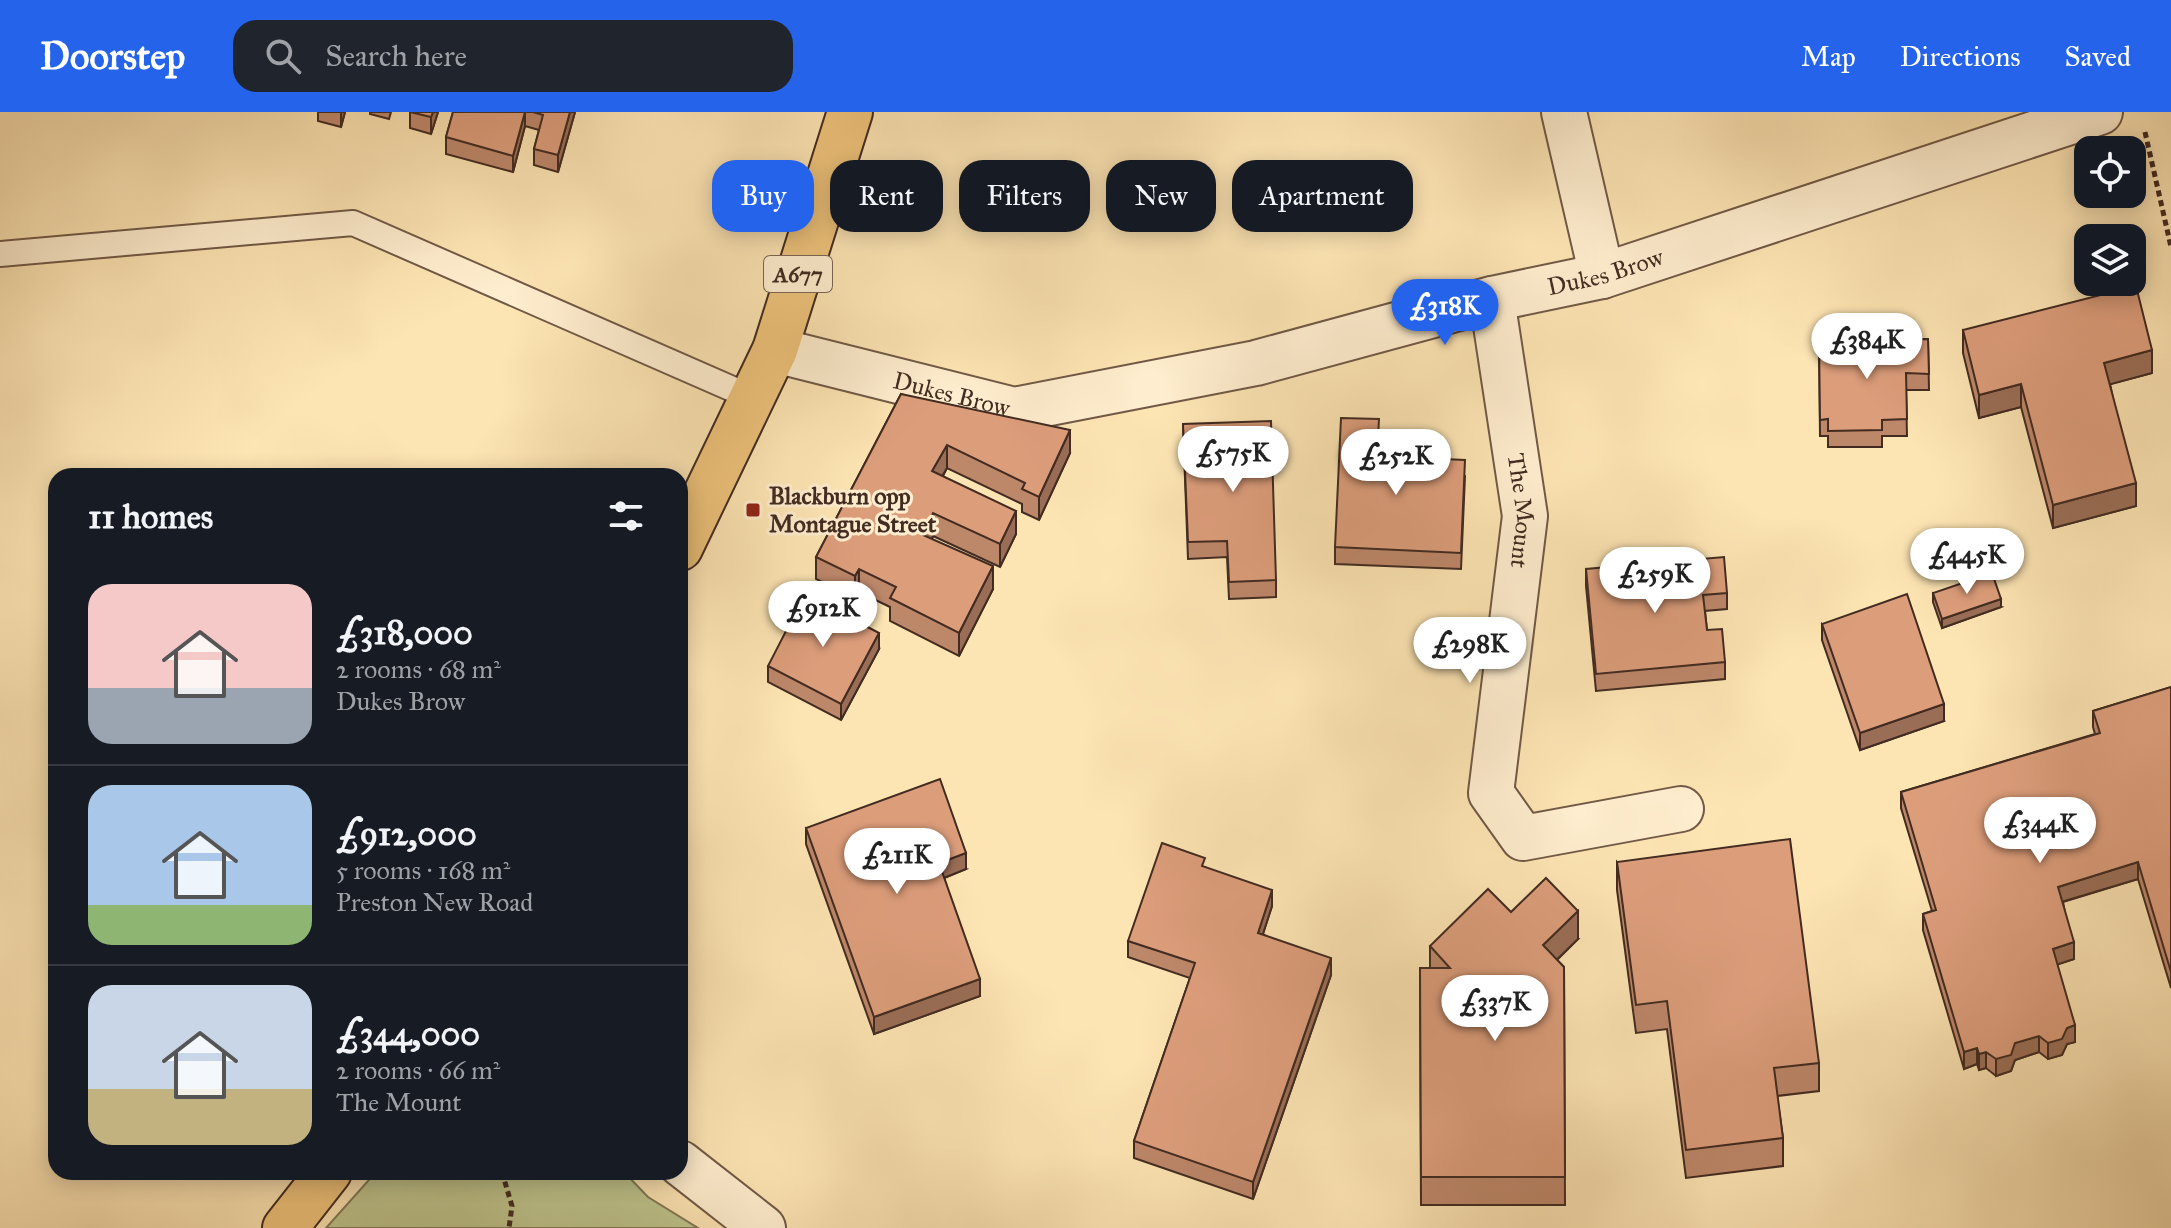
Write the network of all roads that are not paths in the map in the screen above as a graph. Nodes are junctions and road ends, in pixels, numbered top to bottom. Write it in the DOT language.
graph roads {
  1 [pos="850,112"];
  2 [pos="1564,112"];
  3 [pos="2100,112"];
  4 [pos="0,254"];
  5 [pos="1602,276"];
  6 [pos="1492,299"];
  7 [pos="775,350"];
  8 [pos="753,398"];
  9 [pos="688,532"];
  10 [pos="1681,809"];
  11 [pos="688,1169"];
  12 [pos="323,1180"];
  13 [pos="285,1228"];
  14 [pos="763,1228"];
  1 -- 7 [label="highway, A677"];
  2 -- 5 [label="street"];
  3 -- 5 [label="street, Dukes Brow"];
  4 -- 8 [label="lane"];
  5 -- 6 [label="street, Dukes Brow"];
  6 -- 7 [label="street, Dukes Brow"];
  6 -- 10 [label="street, The Mount"];
  7 -- 8 [label="highway, A677"];
  8 -- 9 [label="highway, A677"];
  11 -- 14 [label="street"];
  12 -- 13 [label="highway"];
}
